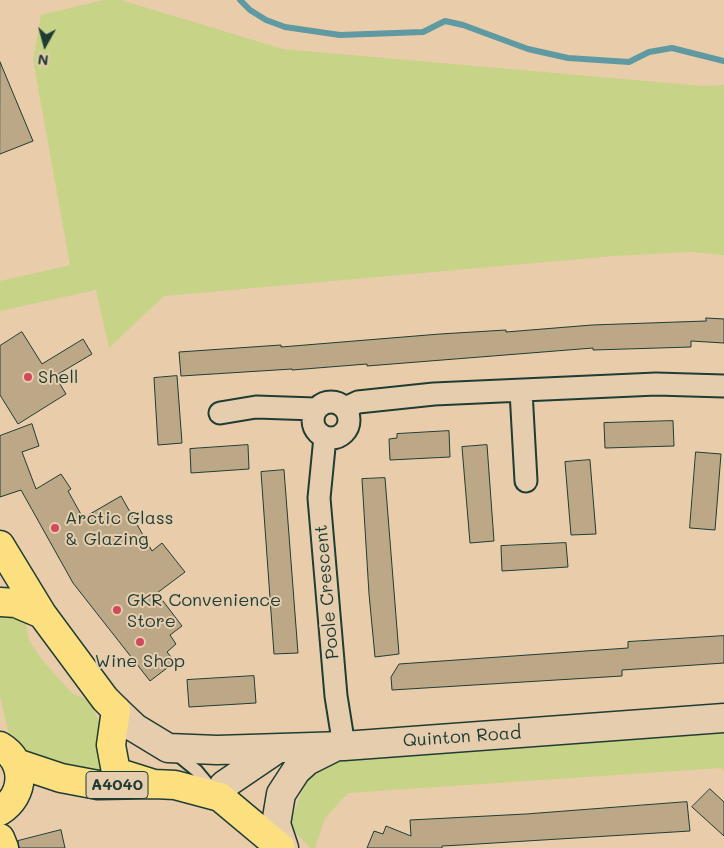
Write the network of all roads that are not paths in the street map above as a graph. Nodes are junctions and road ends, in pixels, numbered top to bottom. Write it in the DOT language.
graph roads {
  1 [pos="724,386"];
  2 [pos="520,391"];
  3 [pos="345,408"];
  4 [pos="315,409"];
  5 [pos="220,413"];
  6 [pos="325,437"];
  7 [pos="526,481"];
  8 [pos="0,545"];
  9 [pos="0,602"];
  10 [pos="42,614"];
  11 [pos="116,710"];
  12 [pos="724,718"];
  13 [pos="341,746"];
  14 [pos="168,748"];
  15 [pos="5,749"];
  16 [pos="277,749"];
  17 [pos="154,784"];
  18 [pos="220,797"];
  19 [pos="0,811"];
  20 [pos="0,838"];
  21 [pos="4,848"];
  22 [pos="283,848"];
  1 -- 2 [label="street"];
  2 -- 3 [label="street"];
  2 -- 7 [label="street"];
  3 -- 4 [label="street"];
  3 -- 6 [label="street"];
  4 -- 5 [label="street"];
  4 -- 6 [label="street"];
  6 -- 13 [label="street, Poole Crescent"];
  8 -- 10 [label="main road"];
  9 -- 10 [label="main road"];
  10 -- 11 [label="main road"];
  11 -- 14 [label="street"];
  11 -- 17 [label="main road"];
  12 -- 13 [label="street, Quinton Road"];
  13 -- 16 [label="street, Quinton Road"];
  13 -- 22 [label="street"];
  14 -- 16 [label="street, Quinton Road"];
  14 -- 18 [label="lane"];
  15 -- 17 [label="main road, A4040"];
  15 -- 19 [label="main road"];
  16 -- 18 [label="street"];
  17 -- 18 [label="main road, A4040"];
  18 -- 22 [label="main road, A4040"];
  20 -- 21 [label="main road"];
}
